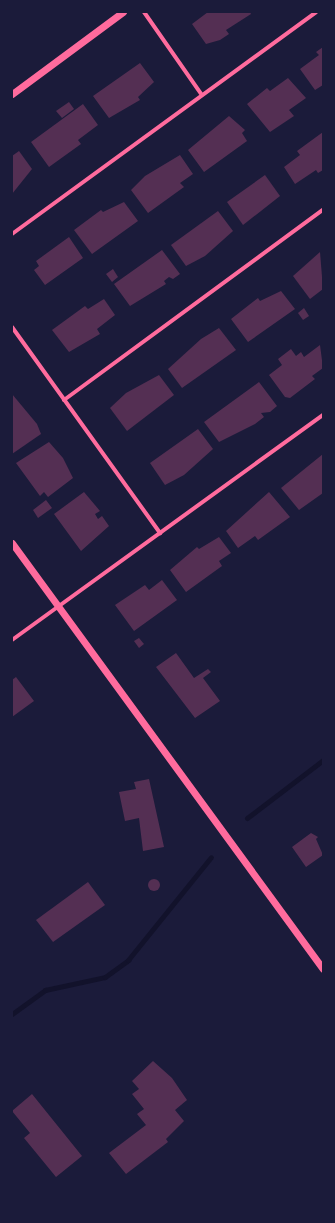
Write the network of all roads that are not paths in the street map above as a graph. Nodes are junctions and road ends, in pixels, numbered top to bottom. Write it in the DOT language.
graph roads {
  1 [pos="124,12"];
  2 [pos="144,12"];
  3 [pos="316,12"];
  4 [pos="12,94"];
  5 [pos="202,95"];
  6 [pos="323,210"];
  7 [pos="12,234"];
  8 [pos="12,327"];
  9 [pos="64,400"];
  10 [pos="323,414"];
  11 [pos="160,533"];
  12 [pos="12,543"];
  13 [pos="58,605"];
  14 [pos="12,640"];
  15 [pos="323,969"];
  1 -- 4 [label="street"];
  2 -- 5 [label="street"];
  3 -- 5 [label="street"];
  5 -- 7 [label="street"];
  6 -- 9 [label="street"];
  8 -- 9 [label="street"];
  9 -- 11 [label="street"];
  10 -- 11 [label="street"];
  11 -- 13 [label="street"];
  12 -- 13 [label="street"];
  13 -- 14 [label="street"];
  13 -- 15 [label="street"];
}
